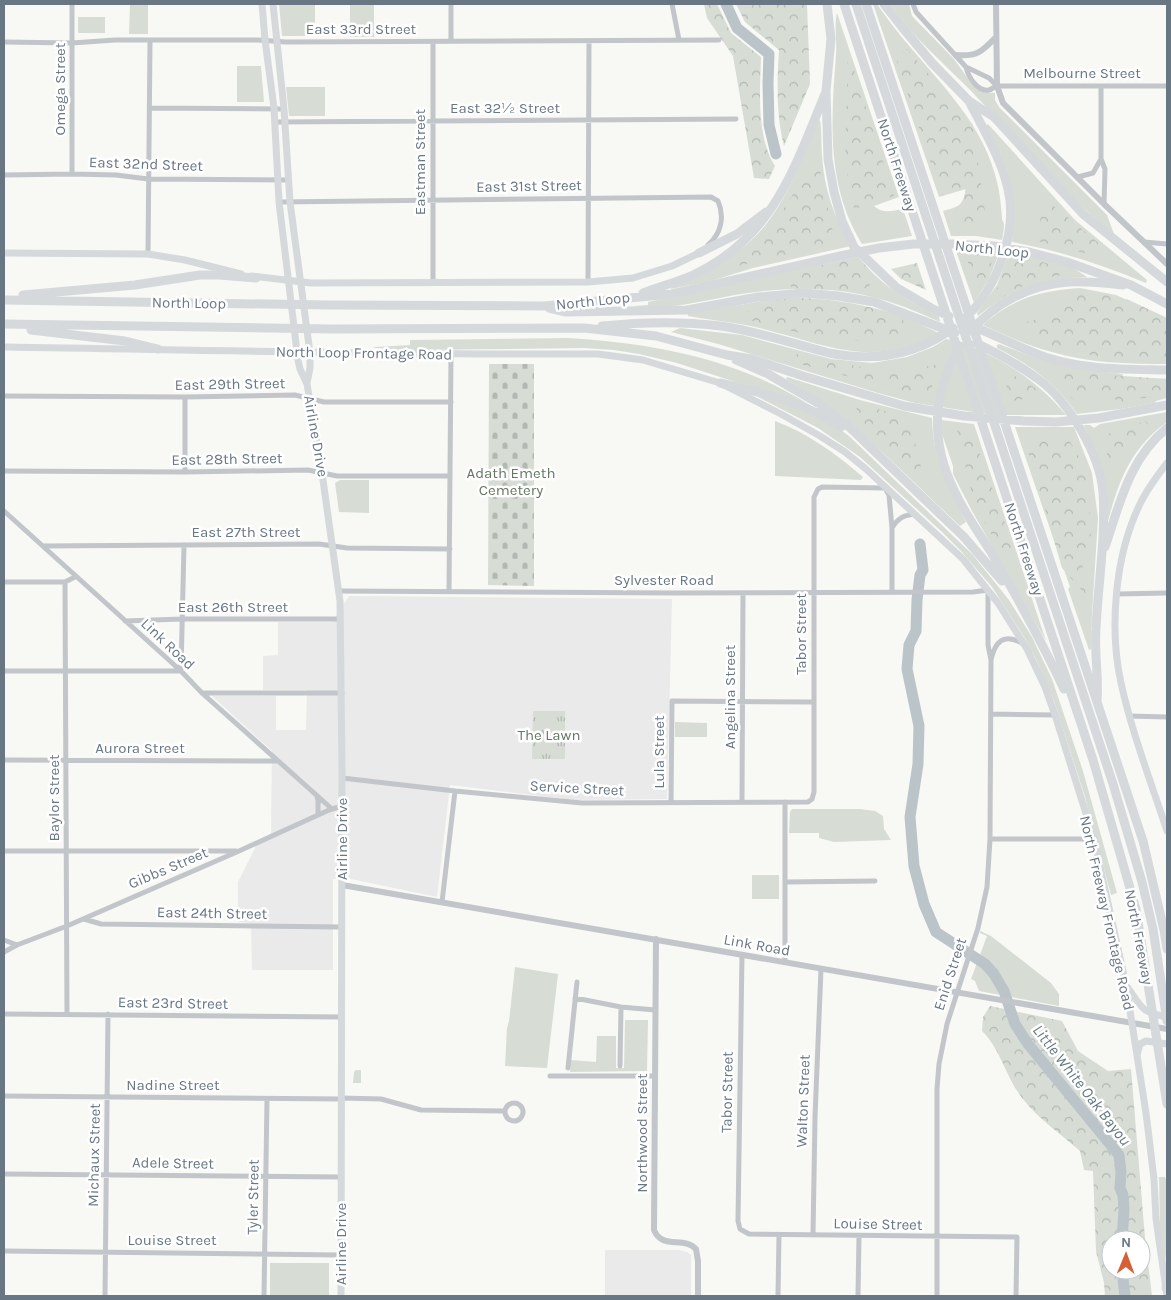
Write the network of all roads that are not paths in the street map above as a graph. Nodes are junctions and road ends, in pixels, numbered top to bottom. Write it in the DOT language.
graph roads {
  1 [pos="72,4"];
  2 [pos="262,4"];
  3 [pos="273,4"];
  4 [pos="451,4"];
  5 [pos="672,4"];
  6 [pos="827,4"];
  7 [pos="844,4"];
  8 [pos="856,4"];
  9 [pos="866,4"];
  10 [pos="884,4"];
  11 [pos="913,4"];
  12 [pos="996,4"];
  13 [pos="996,38"];
  14 [pos="265,40"];
  15 [pos="679,40"];
  16 [pos="719,40"];
  17 [pos="150,41"];
  18 [pos="276,41"];
  19 [pos="451,41"];
  20 [pos="589,41"];
  21 [pos="4,42"];
  22 [pos="433,42"];
  23 [pos="72,43"];
  24 [pos="956,55"];
  25 [pos="966,66"];
  26 [pos="997,86"];
  27 [pos="1101,86"];
  28 [pos="1167,86"];
  29 [pos="826,91"];
  30 [pos="969,101"];
  31 [pos="150,108"];
  32 [pos="274,108"];
  33 [pos="284,109"];
  34 [pos="736,119"];
  35 [pos="433,120"];
  36 [pos="589,120"];
  37 [pos="275,122"];
  38 [pos="285,122"];
  39 [pos="1101,159"];
  40 [pos="4,174"];
  41 [pos="72,174"];
  42 [pos="1078,177"];
  43 [pos="148,179"];
  44 [pos="277,180"];
  45 [pos="288,180"];
  46 [pos="589,198"];
  47 [pos="433,200"];
  48 [pos="279,202"];
  49 [pos="290,202"];
  50 [pos="1104,204"];
  51 [pos="773,207"];
  52 [pos="1144,242"];
  53 [pos="1167,244"];
  54 [pos="4,253"];
  55 [pos="699,253"];
  56 [pos="148,254"];
  57 [pos="1167,264"];
  58 [pos="256,278"];
  59 [pos="290,280"];
  60 [pos="300,282"];
  61 [pos="588,282"];
  62 [pos="1167,282"];
  63 [pos="433,283"];
  64 [pos="1131,285"];
  65 [pos="630,297"];
  66 [pos="4,298"];
  67 [pos="1167,304"];
  68 [pos="544,306"];
  69 [pos="4,325"];
  70 [pos="584,328"];
  71 [pos="4,347"];
  72 [pos="158,349"];
  73 [pos="297,352"];
  74 [pos="310,353"];
  75 [pos="451,354"];
  76 [pos="727,355"];
  77 [pos="1167,370"];
  78 [pos="720,383"];
  79 [pos="307,384"];
  80 [pos="6,396"];
  81 [pos="186,397"];
  82 [pos="309,398"];
  83 [pos="451,402"];
  84 [pos="1167,405"];
  85 [pos="1167,428"];
  86 [pos="870,448"];
  87 [pos="1167,464"];
  88 [pos="4,471"];
  89 [pos="185,472"];
  90 [pos="322,473"];
  91 [pos="450,476"];
  92 [pos="885,488"];
  93 [pos="4,511"];
  94 [pos="915,514"];
  95 [pos="892,528"];
  96 [pos="184,545"];
  97 [pos="42,546"];
  98 [pos="333,546"];
  99 [pos="450,549"];
  100 [pos="1102,554"];
  101 [pos="75,577"];
  102 [pos="4,582"];
  103 [pos="65,582"];
  104 [pos="988,590"];
  105 [pos="339,591"];
  106 [pos="892,591"];
  107 [pos="449,592"];
  108 [pos="813,592"];
  109 [pos="743,593"];
  110 [pos="1167,593"];
  111 [pos="1117,594"];
  112 [pos="1016,598"];
  113 [pos="182,619"];
  114 [pos="340,619"];
  115 [pos="125,621"];
  116 [pos="1023,643"];
  117 [pos="991,660"];
  118 [pos="181,671"];
  119 [pos="4,672"];
  120 [pos="66,672"];
  121 [pos="202,693"];
  122 [pos="342,693"];
  123 [pos="742,701"];
  124 [pos="813,702"];
  125 [pos="1097,706"];
  126 [pos="991,714"];
  127 [pos="1055,715"];
  128 [pos="1129,716"];
  129 [pos="1167,717"];
  130 [pos="1080,724"];
  131 [pos="4,760"];
  132 [pos="66,760"];
  133 [pos="277,760"];
  134 [pos="342,778"];
  135 [pos="454,791"];
  136 [pos="316,795"];
  137 [pos="811,800"];
  138 [pos="671,802"];
  139 [pos="742,802"];
  140 [pos="785,802"];
  141 [pos="342,806"];
  142 [pos="332,809"];
  143 [pos="318,815"];
  144 [pos="1167,831"];
  145 [pos="990,839"];
  146 [pos="1094,839"];
  147 [pos="4,851"];
  148 [pos="66,851"];
  149 [pos="239,851"];
  150 [pos="876,881"];
  151 [pos="785,882"];
  152 [pos="342,885"];
  153 [pos="442,902"];
  154 [pos="83,919"];
  155 [pos="67,926"];
  156 [pos="342,927"];
  157 [pos="656,939"];
  158 [pos="4,940"];
  159 [pos="17,945"];
  160 [pos="1167,949"];
  161 [pos="4,952"];
  162 [pos="742,955"];
  163 [pos="785,962"];
  164 [pos="821,969"];
  165 [pos="577,982"];
  166 [pos="1126,985"];
  167 [pos="957,993"];
  168 [pos="575,998"];
  169 [pos="621,1006"];
  170 [pos="655,1010"];
  171 [pos="4,1014"];
  172 [pos="67,1014"];
  173 [pos="108,1014"];
  174 [pos="1167,1016"];
  175 [pos="342,1017"];
  176 [pos="1167,1021"];
  177 [pos="1131,1022"];
  178 [pos="1167,1029"];
  179 [pos="1167,1044"];
  180 [pos="1136,1059"];
  181 [pos="620,1066"];
  182 [pos="568,1068"];
  183 [pos="550,1076"];
  184 [pos="655,1076"];
  185 [pos="4,1096"];
  186 [pos="107,1098"];
  187 [pos="267,1099"];
  188 [pos="341,1099"];
  189 [pos="1167,1104"];
  190 [pos="504,1111"];
  191 [pos="4,1174"];
  192 [pos="106,1175"];
  193 [pos="266,1177"];
  194 [pos="341,1177"];
  195 [pos="740,1229"];
  196 [pos="779,1235"];
  197 [pos="813,1235"];
  198 [pos="859,1236"];
  199 [pos="937,1237"];
  200 [pos="4,1251"];
  201 [pos="106,1252"];
  202 [pos="265,1253"];
  203 [pos="341,1254"];
  204 [pos="1167,1288"];
  205 [pos="105,1296"];
  206 [pos="264,1296"];
  207 [pos="341,1296"];
  208 [pos="698,1296"];
  209 [pos="778,1296"];
  210 [pos="858,1296"];
  211 [pos="937,1296"];
  212 [pos="1016,1296"];
  1 -- 23 [label="street, Omega Street"];
  2 -- 14 [label="main road, Airline Drive"];
  3 -- 18 [label="main road, Airline Drive"];
  4 -- 19 [label="street"];
  5 -- 15 [label="street"];
  6 -- 29 [label="highway"];
  7 -- 130 [label="highway, North Freeway"];
  8 -- 176 [label="highway, North Freeway"];
  9 -- 125 [label="highway, North Freeway"];
  10 -- 30 [label="highway"];
  11 -- 24 [label="street"];
  12 -- 13 [label="street"];
  13 -- 24 [label="street"];
  13 -- 26 [label="street"];
  14 -- 17 [label="street, East 33rd Street"];
  14 -- 18 [label="street, East 33rd Street"];
  14 -- 32 [label="main road, Airline Drive"];
  15 -- 16 [label="street, East 33rd Street"];
  15 -- 20 [label="street, East 33rd Street"];
  17 -- 23 [label="street, East 33rd Street"];
  17 -- 31 [label="street"];
  18 -- 22 [label="street, East 33rd Street"];
  18 -- 33 [label="main road, Airline Drive"];
  19 -- 20 [label="street, East 33rd Street"];
  19 -- 22 [label="street, East 33rd Street"];
  20 -- 36 [label="street"];
  21 -- 23 [label="street, East 33rd Street"];
  22 -- 35 [label="street, Eastman Street"];
  23 -- 41 [label="street, Omega Street"];
  24 -- 25 [label="street"];
  25 -- 26 [label="street"];
  25 -- 26 [label="street, Melbourne Street"];
  26 -- 27 [label="street, Melbourne Street"];
  26 -- 42 [label="street"];
  27 -- 28 [label="street, Melbourne Street"];
  27 -- 39 [label="street"];
  29 -- 51 [label="highway"];
  29 -- 77 [label="highway"];
  30 -- 62 [label="highway"];
  30 -- 70 [label="highway"];
  31 -- 32 [label="street"];
  31 -- 43 [label="street"];
  32 -- 33 [label="street"];
  32 -- 37 [label="main road, Airline Drive"];
  33 -- 38 [label="main road, Airline Drive"];
  34 -- 36 [label="street, East 32½ Street"];
  35 -- 36 [label="street, East 32½ Street"];
  35 -- 38 [label="street, East 32½ Street"];
  35 -- 47 [label="street, Eastman Street"];
  36 -- 46 [label="street"];
  37 -- 38 [label="street, East 32½ Street"];
  37 -- 44 [label="main road, Airline Drive"];
  38 -- 45 [label="main road, Airline Drive"];
  39 -- 42 [label="street"];
  39 -- 50 [label="street"];
  40 -- 41 [label="street, East 32nd Street"];
  41 -- 43 [label="street, East 32nd Street"];
  42 -- 50 [label="street"];
  43 -- 44 [label="street, East 32nd Street"];
  43 -- 56 [label="street"];
  44 -- 45 [label="street, East 32nd Street"];
  44 -- 48 [label="main road, Airline Drive"];
  45 -- 49 [label="main road, Airline Drive"];
  46 -- 47 [label="street, East 31st Street"];
  46 -- 55 [label="street, East 31st Street"];
  46 -- 61 [label="street"];
  47 -- 49 [label="street, East 31st Street"];
  47 -- 63 [label="street, Eastman Street"];
  48 -- 49 [label="street, East 31st Street"];
  48 -- 59 [label="main road, Airline Drive"];
  49 -- 60 [label="main road, Airline Drive"];
  50 -- 52 [label="street"];
  51 -- 55 [label="highway"];
  51 -- 65 [label="highway"];
  52 -- 53 [label="street"];
  52 -- 57 [label="street"];
  54 -- 56 [label="main road"];
  55 -- 61 [label="main road"];
  56 -- 58 [label="main road"];
  58 -- 59 [label="main road"];
  58 -- 66 [label="highway"];
  59 -- 60 [label="main road"];
  59 -- 73 [label="main road, Airline Drive"];
  60 -- 63 [label="main road"];
  60 -- 74 [label="main road, Airline Drive"];
  61 -- 63 [label="main road"];
  64 -- 65 [label="highway, North Loop"];
  64 -- 67 [label="highway, North Loop"];
  64 -- 112 [label="highway"];
  65 -- 68 [label="highway, North Loop"];
  66 -- 68 [label="highway, North Loop"];
  68 -- 100 [label="highway"];
  69 -- 70 [label="highway, North Loop"];
  69 -- 72 [label="highway"];
  70 -- 76 [label="highway, North Loop"];
  71 -- 72 [label="main road, North Loop Frontage Road"];
  72 -- 73 [label="main road, North Loop Frontage Road"];
  73 -- 74 [label="main road, North Loop Frontage Road"];
  73 -- 79 [label="main road, Airline Drive"];
  74 -- 75 [label="main road, North Loop Frontage Road"];
  74 -- 79 [label="main road, Airline Drive"];
  75 -- 78 [label="main road, North Loop Frontage Road"];
  75 -- 83 [label="street"];
  76 -- 84 [label="highway, North Loop"];
  76 -- 86 [label="highway"];
  78 -- 86 [label="highway"];
  78 -- 92 [label="main road, North Freeway Frontage Road"];
  79 -- 82 [label="main road, Airline Drive"];
  80 -- 81 [label="street, East 29th Street"];
  81 -- 82 [label="street, East 29th Street"];
  81 -- 89 [label="street"];
  82 -- 83 [label="street, East 29th Street"];
  82 -- 90 [label="main road, Airline Drive"];
  83 -- 91 [label="street"];
  85 -- 100 [label="highway"];
  86 -- 112 [label="highway"];
  87 -- 111 [label="main road"];
  88 -- 89 [label="street, East 28th Street"];
  89 -- 90 [label="street, East 28th Street"];
  90 -- 91 [label="street, East 28th Street"];
  90 -- 98 [label="main road, Airline Drive"];
  91 -- 99 [label="street"];
  92 -- 94 [label="main road, North Freeway Frontage Road"];
  92 -- 95 [label="street"];
  92 -- 108 [label="street, Tabor Street"];
  93 -- 97 [label="street, Link Road"];
  94 -- 95 [label="street"];
  94 -- 104 [label="main road, North Freeway Frontage Road"];
  95 -- 106 [label="street"];
  96 -- 97 [label="street, East 27th Street"];
  96 -- 98 [label="street, East 27th Street"];
  96 -- 113 [label="street"];
  97 -- 101 [label="street, Link Road"];
  98 -- 99 [label="street, East 27th Street"];
  98 -- 105 [label="main road, Airline Drive"];
  99 -- 107 [label="street"];
  100 -- 125 [label="highway"];
  101 -- 103 [label="street"];
  101 -- 115 [label="street, Link Road"];
  102 -- 103 [label="street"];
  103 -- 120 [label="street, Baylor Street"];
  104 -- 106 [label="street, Sylvester Road"];
  104 -- 116 [label="main road, North Freeway Frontage Road"];
  104 -- 117 [label="street, Enid Street"];
  105 -- 107 [label="street, Sylvester Road"];
  105 -- 114 [label="main road, Airline Drive"];
  106 -- 108 [label="street, Sylvester Road"];
  107 -- 109 [label="street, Sylvester Road"];
  108 -- 109 [label="street, Sylvester Road"];
  108 -- 124 [label="street, Tabor Street"];
  109 -- 123 [label="street, Angelina Street"];
  110 -- 111 [label="street"];
  111 -- 128 [label="main road"];
  112 -- 130 [label="highway"];
  113 -- 114 [label="street, East 26th Street"];
  113 -- 115 [label="street, East 26th Street"];
  113 -- 118 [label="street"];
  114 -- 122 [label="main road, Airline Drive"];
  115 -- 118 [label="street, Link Road"];
  116 -- 117 [label="street, Enid Street"];
  116 -- 127 [label="main road, North Freeway Frontage Road"];
  117 -- 126 [label="street, Enid Street"];
  118 -- 120 [label="street"];
  118 -- 121 [label="street, Link Road"];
  119 -- 120 [label="street"];
  120 -- 132 [label="street, Baylor Street"];
  121 -- 122 [label="street"];
  121 -- 133 [label="street, Link Road"];
  122 -- 134 [label="main road, Airline Drive"];
  123 -- 124 [label="street"];
  123 -- 138 [label="street, Lula Street"];
  123 -- 139 [label="street, Angelina Street"];
  124 -- 137 [label="street, Tabor Street"];
  125 -- 160 [label="highway, North Freeway"];
  126 -- 127 [label="street"];
  126 -- 145 [label="street, Enid Street"];
  127 -- 146 [label="main road, North Freeway Frontage Road"];
  128 -- 129 [label="street"];
  128 -- 144 [label="main road"];
  130 -- 189 [label="highway, North Freeway"];
  131 -- 132 [label="street, Aurora Street"];
  132 -- 133 [label="street, Aurora Street"];
  132 -- 148 [label="street, Baylor Street"];
  133 -- 136 [label="street, Link Road"];
  134 -- 135 [label="street, Service Street"];
  134 -- 141 [label="main road, Airline Drive"];
  135 -- 138 [label="street, Service Street"];
  135 -- 153 [label="street"];
  136 -- 142 [label="street, Link Road"];
  136 -- 143 [label="street"];
  137 -- 140 [label="street, Service Street"];
  138 -- 139 [label="street, Service Street"];
  139 -- 140 [label="street, Service Street"];
  140 -- 151 [label="street"];
  141 -- 142 [label="street, Gibbs Street"];
  141 -- 152 [label="main road, Airline Drive"];
  142 -- 143 [label="street, Gibbs Street"];
  143 -- 149 [label="street, Gibbs Street"];
  145 -- 146 [label="street"];
  145 -- 167 [label="street, Enid Street"];
  146 -- 166 [label="main road, North Freeway Frontage Road"];
  147 -- 148 [label="street"];
  148 -- 149 [label="street"];
  148 -- 155 [label="street, Baylor Street"];
  149 -- 154 [label="street, Gibbs Street"];
  150 -- 151 [label="street"];
  151 -- 163 [label="street"];
  152 -- 153 [label="street, Link Road"];
  152 -- 156 [label="main road, Airline Drive"];
  153 -- 157 [label="street, Link Road"];
  154 -- 155 [label="street, Gibbs Street"];
  154 -- 156 [label="street, East 24th Street"];
  155 -- 159 [label="street, Gibbs Street"];
  155 -- 172 [label="street, Baylor Street"];
  156 -- 175 [label="main road, Airline Drive"];
  157 -- 162 [label="street, Link Road"];
  157 -- 170 [label="street, Northwood Street"];
  158 -- 159 [label="street"];
  159 -- 161 [label="street, Gibbs Street"];
  162 -- 163 [label="street, Link Road"];
  162 -- 195 [label="street, Tabor Street"];
  163 -- 164 [label="street, Link Road"];
  164 -- 167 [label="street, Link Road"];
  164 -- 197 [label="street, Walton Street"];
  165 -- 168 [label="street"];
  166 -- 174 [label="main road"];
  166 -- 177 [label="main road, North Freeway Frontage Road"];
  167 -- 177 [label="street, Link Road"];
  167 -- 199 [label="street, Enid Street"];
  168 -- 169 [label="street"];
  168 -- 182 [label="street"];
  169 -- 170 [label="street"];
  169 -- 181 [label="street"];
  170 -- 184 [label="street, Northwood Street"];
  171 -- 172 [label="street, East 23rd Street"];
  172 -- 173 [label="street, East 23rd Street"];
  173 -- 175 [label="street, East 23rd Street"];
  173 -- 186 [label="street, Michaux Street"];
  175 -- 188 [label="main road, Airline Drive"];
  177 -- 178 [label="street, Link Road"];
  177 -- 180 [label="main road, North Freeway Frontage Road"];
  179 -- 180 [label="main road"];
  180 -- 204 [label="main road, North Freeway Frontage Road"];
  183 -- 184 [label="street"];
  184 -- 208 [label="street, Northwood Street"];
  185 -- 186 [label="street, Nadine Street"];
  186 -- 187 [label="street, Nadine Street"];
  186 -- 192 [label="street, Michaux Street"];
  187 -- 188 [label="street, Nadine Street"];
  187 -- 193 [label="street, Tyler Street"];
  188 -- 190 [label="street, Nadine Street"];
  188 -- 194 [label="main road, Airline Drive"];
  191 -- 192 [label="street, Adele Street"];
  192 -- 193 [label="street, Adele Street"];
  192 -- 201 [label="street, Michaux Street"];
  193 -- 194 [label="street, Adele Street"];
  193 -- 202 [label="street, Tyler Street"];
  194 -- 203 [label="main road, Airline Drive"];
  195 -- 196 [label="street, Louise Street"];
  196 -- 197 [label="street, Louise Street"];
  196 -- 209 [label="street"];
  197 -- 198 [label="street, Louise Street"];
  198 -- 199 [label="street, Louise Street"];
  198 -- 210 [label="street"];
  199 -- 211 [label="street, Enid Street"];
  199 -- 212 [label="street, Louise Street"];
  200 -- 201 [label="street, Louise Street"];
  201 -- 202 [label="street, Louise Street"];
  201 -- 205 [label="street, Michaux Street"];
  202 -- 203 [label="street, Louise Street"];
  202 -- 206 [label="street, Tyler Street"];
  203 -- 207 [label="main road, Airline Drive"];
}
